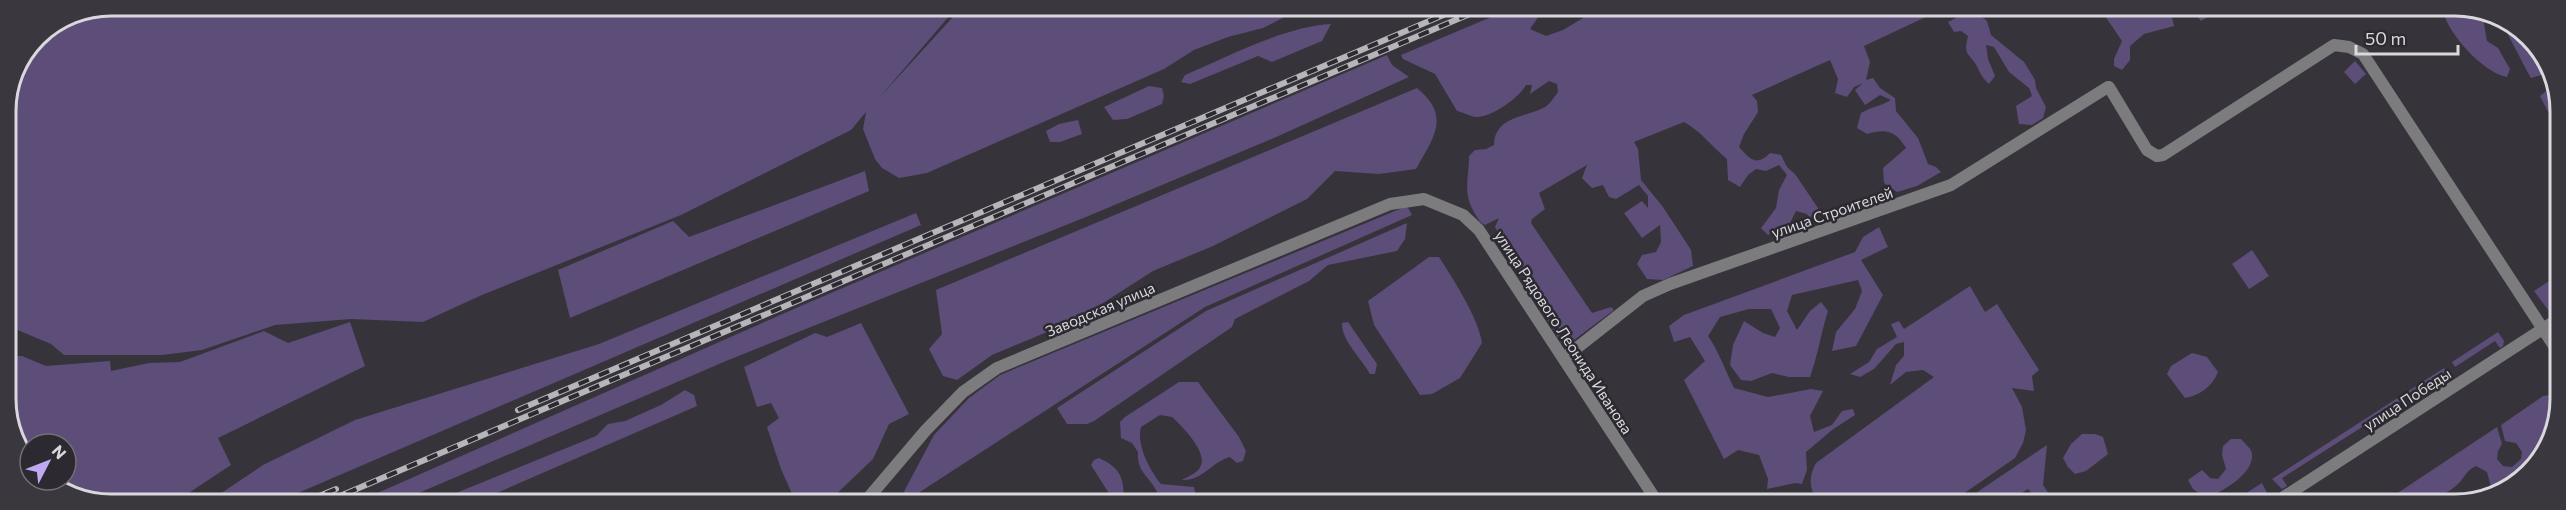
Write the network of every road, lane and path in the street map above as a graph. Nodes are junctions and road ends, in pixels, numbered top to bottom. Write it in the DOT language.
graph roads {
  1 [pos="1390,204"];
  2 [pos="2550,325"];
  3 [pos="2544,329"];
  4 [pos="2550,339"];
  5 [pos="1564,358"];
  6 [pos="1652,493"];
  7 [pos="2290,493"];
  8 [pos="872,494"];
  1 -- 5 [label="street, улица Рядового Леонида Иванова"];
  1 -- 8 [label="street, Заводская улица"];
  2 -- 3 [label="street, улица Победы"];
  3 -- 4 [label="street"];
  3 -- 5 [label="street, улица Строителей"];
  3 -- 7 [label="street, улица Победы"];
  5 -- 6 [label="street, улица Рядового Леонида Иванова"];
}
